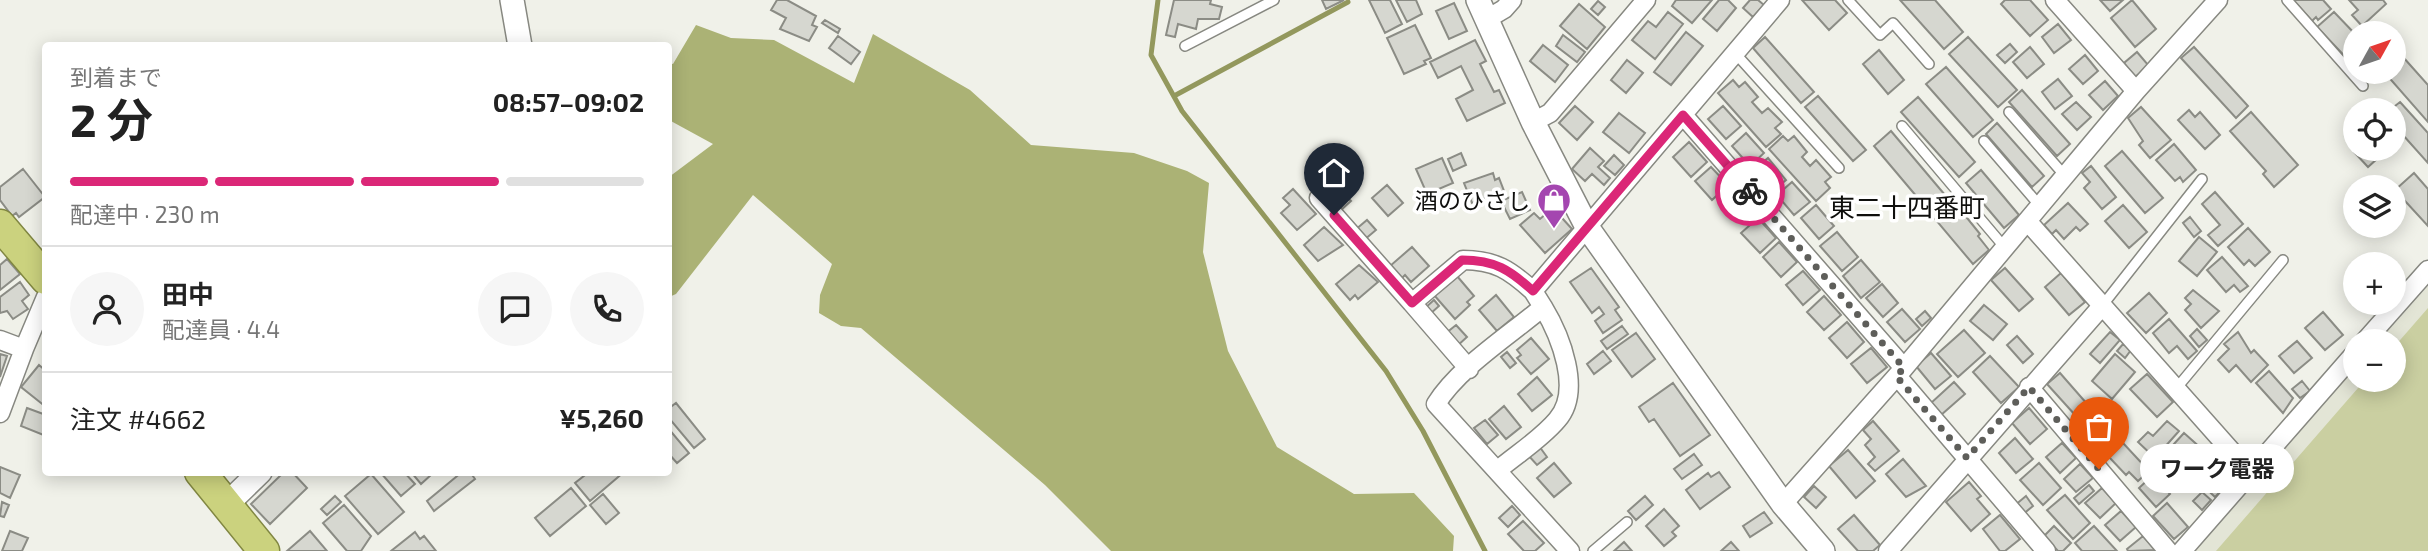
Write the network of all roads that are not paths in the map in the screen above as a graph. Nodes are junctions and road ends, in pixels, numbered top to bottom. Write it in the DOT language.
graph roads {
  1 [pos="512,0"];
  2 [pos="1274,0"];
  3 [pos="1512,0"];
  4 [pos="1646,0"];
  5 [pos="1780,0"];
  6 [pos="1848,0"];
  7 [pos="2055,0"];
  8 [pos="2218,0"];
  9 [pos="2287,0"];
  10 [pos="1482,9"];
  11 [pos="519,42"];
  12 [pos="1185,46"];
  13 [pos="1735,53"];
  14 [pos="1929,64"];
  15 [pos="2363,86"];
  16 [pos="2136,91"];
  17 [pos="2009,112"];
  18 [pos="1683,115"];
  19 [pos="1533,122"];
  20 [pos="1902,126"];
  21 [pos="1984,141"];
  22 [pos="1839,168"];
  23 [pos="2066,177"];
  24 [pos="2202,179"];
  25 [pos="1319,198"];
  26 [pos="2041,207"];
  27 [pos="2029,223"];
  28 [pos="0,225"];
  29 [pos="1587,227"];
  30 [pos="2006,249"];
  31 [pos="2283,260"];
  32 [pos="2428,270"];
  33 [pos="42,274"];
  34 [pos="1533,291"];
  35 [pos="1412,303"];
  36 [pos="42,306"];
  37 [pos="2102,306"];
  38 [pos="1543,307"];
  39 [pos="2376,329"];
  40 [pos="0,340"];
  41 [pos="24,349"];
  42 [pos="2343,366"];
  43 [pos="1469,369"];
  44 [pos="1900,372"];
  45 [pos="2029,387"];
  46 [pos="2175,390"];
  47 [pos="0,413"];
  48 [pos="1967,458"];
  49 [pos="1498,470"];
  50 [pos="2249,471"];
  51 [pos="203,476"];
  52 [pos="256,476"];
  53 [pos="1783,504"];
  54 [pos="226,505"];
  55 [pos="1627,522"];
  56 [pos="2039,548"];
  57 [pos="1814,549"];
  58 [pos="264,551"];
  59 [pos="1570,551"];
  60 [pos="1593,551"];
  61 [pos="1888,551"];
  62 [pos="2168,551"];
  63 [pos="2182,551"];
  1 -- 11 [label="street"];
  2 -- 12 [label="lane"];
  3 -- 10 [label="street"];
  4 -- 19 [label="street"];
  5 -- 13 [label="street"];
  6 -- 14 [label="lane"];
  7 -- 16 [label="street"];
  8 -- 16 [label="street"];
  9 -- 15 [label="lane"];
  10 -- 19 [label="street"];
  13 -- 18 [label="street"];
  13 -- 22 [label="lane"];
  16 -- 23 [label="street"];
  17 -- 23 [label="lane"];
  18 -- 29 [label="street"];
  18 -- 44 [label="street"];
  19 -- 29 [label="street"];
  20 -- 30 [label="lane"];
  21 -- 26 [label="lane"];
  23 -- 26 [label="street"];
  24 -- 37 [label="lane"];
  25 -- 35 [label="street"];
  26 -- 27 [label="street"];
  27 -- 30 [label="street"];
  27 -- 37 [label="street"];
  28 -- 33 [label="highway"];
  29 -- 34 [label="street"];
  29 -- 53 [label="street"];
  30 -- 44 [label="street"];
  31 -- 46 [label="lane"];
  32 -- 39 [label="street"];
  34 -- 35 [label="street"];
  34 -- 38 [label="street"];
  35 -- 43 [label="street"];
  36 -- 41 [label="street"];
  37 -- 45 [label="street"];
  37 -- 46 [label="street"];
  38 -- 43 [label="street"];
  38 -- 49 [label="street"];
  40 -- 41 [label="street"];
  41 -- 47 [label="street"];
  42 -- 50 [label="street"];
  43 -- 49 [label="street"];
  44 -- 48 [label="street"];
  44 -- 53 [label="street"];
  45 -- 48 [label="street"];
  45 -- 62 [label="street"];
  46 -- 50 [label="street"];
  48 -- 56 [label="street"];
  48 -- 61 [label="street"];
  49 -- 59 [label="street"];
  50 -- 63 [label="street"];
  51 -- 54 [label="highway"];
  52 -- 54 [label="street"];
  53 -- 57 [label="street"];
  54 -- 58 [label="highway"];
  55 -- 60 [label="lane"];
}
